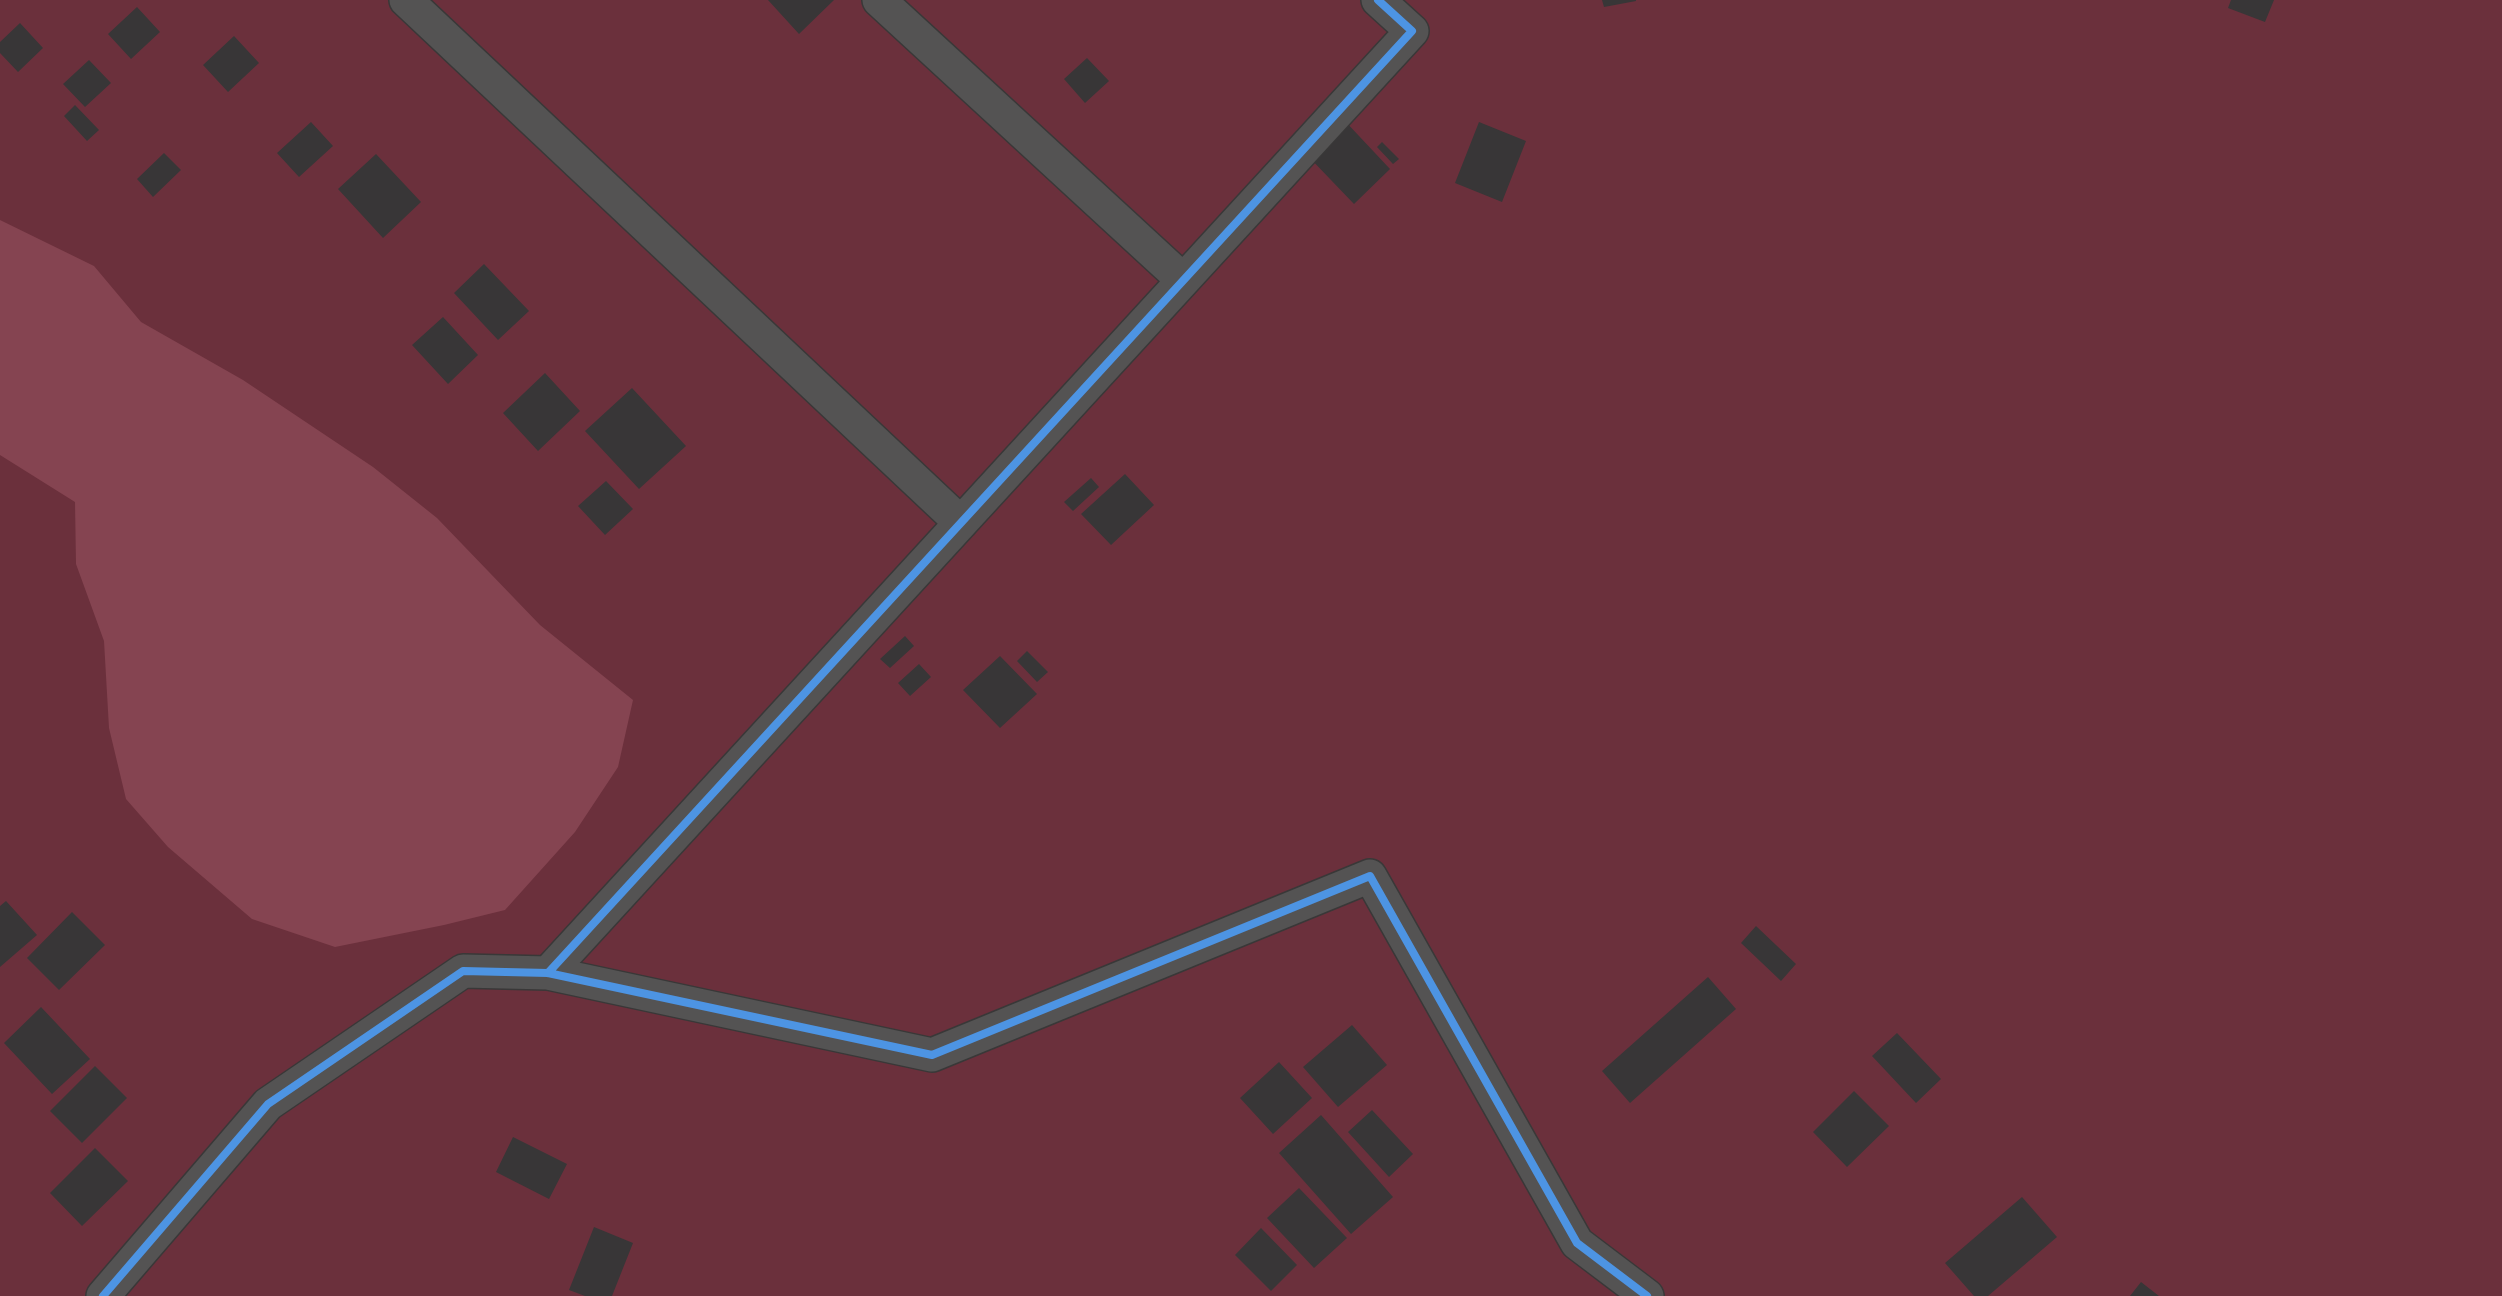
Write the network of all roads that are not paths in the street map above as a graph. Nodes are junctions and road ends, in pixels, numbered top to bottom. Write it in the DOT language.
graph roads {
  1 [pos="406,0"];
  2 [pos="879,0"];
  3 [pos="1378,0"];
  4 [pos="1184,280"];
  5 [pos="961,523"];
  6 [pos="548,973"];
  7 [pos="103,1296"];
  8 [pos="1647,1296"];
  1 -- 5 [label="street"];
  2 -- 4 [label="street"];
  3 -- 4 [label="street"];
  4 -- 5 [label="street"];
  5 -- 6 [label="street"];
  6 -- 7 [label="street"];
  6 -- 8 [label="street"];
}
